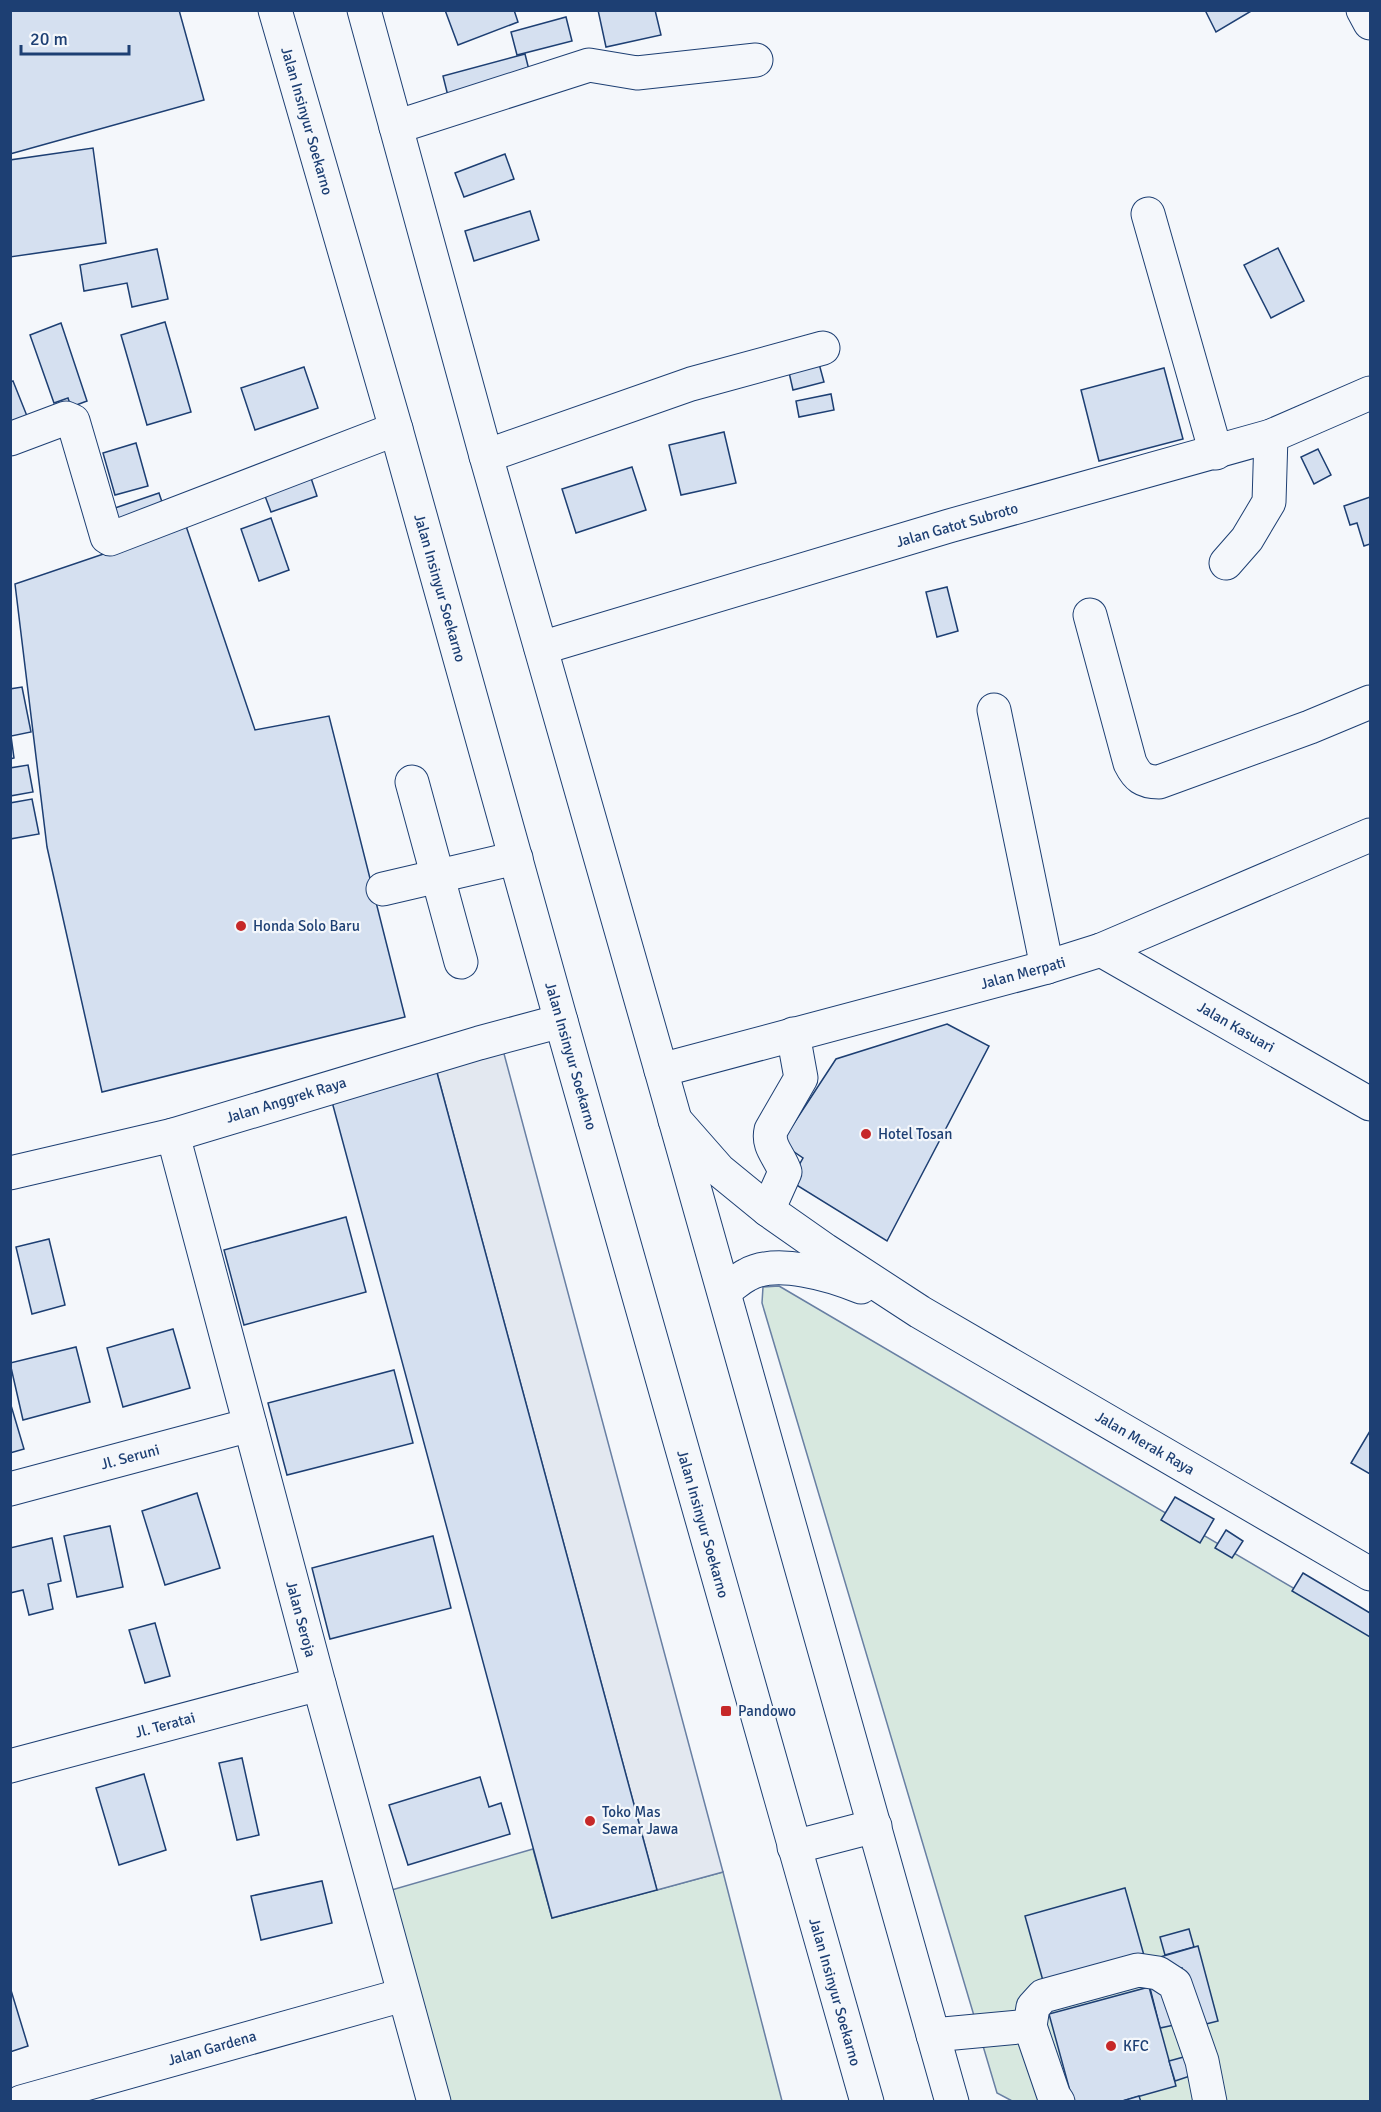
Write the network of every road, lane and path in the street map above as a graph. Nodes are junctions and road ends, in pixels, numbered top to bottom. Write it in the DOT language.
graph roads {
  1 [pos="275,10"];
  2 [pos="364,10"];
  3 [pos="1363,10"];
  4 [pos="1371,23"];
  5 [pos="756,60"];
  6 [pos="396,127"];
  7 [pos="1148,214"];
  8 [pos="823,348"];
  9 [pos="1368,403"];
  10 [pos="396,429"];
  11 [pos="1271,436"];
  12 [pos="10,439"];
  13 [pos="1216,453"];
  14 [pos="486,456"];
  15 [pos="1226,563"];
  16 [pos="1090,615"];
  17 [pos="541,648"];
  18 [pos="1371,702"];
  19 [pos="994,710"];
  20 [pos="412,782"];
  21 [pos="1371,835"];
  22 [pos="516,858"];
  23 [pos="438,876"];
  24 [pos="383,890"];
  25 [pos="1101,950"];
  26 [pos="461,962"];
  27 [pos="1047,967"];
  28 [pos="561,1022"];
  29 [pos="793,1034"];
  30 [pos="662,1070"];
  31 [pos="1371,1104"];
  32 [pos="675,1120"];
  33 [pos="173,1135"];
  34 [pos="10,1173"];
  35 [pos="768,1210"];
  36 [pos="724,1291"];
  37 [pos="920,1312"];
  38 [pos="250,1425"];
  39 [pos="10,1490"];
  40 [pos="1371,1574"];
  41 [pos="319,1684"];
  42 [pos="10,1766"];
  43 [pos="875,1826"];
  44 [pos="794,1847"];
  45 [pos="403,1995"];
  46 [pos="1030,2026"];
  47 [pos="933,2035"];
  48 [pos="21,2102"];
  49 [pos="434,2102"];
  50 [pos="867,2102"];
  51 [pos="952,2102"];
  52 [pos="1058,2102"];
  53 [pos="1210,2102"];
  1 -- 10 [label="street, Jalan Insinyur Soekarno"];
  2 -- 6 [label="street"];
  3 -- 4 [label="street"];
  5 -- 6 [label="street"];
  6 -- 14 [label="street"];
  7 -- 13 [label="street"];
  8 -- 14 [label="street"];
  9 -- 11 [label="street, Jalan Gatot Subroto"];
  10 -- 12 [label="street"];
  10 -- 22 [label="street, Jalan Insinyur Soekarno"];
  11 -- 13 [label="street, Jalan Gatot Subroto"];
  11 -- 15 [label="street"];
  13 -- 17 [label="street, Jalan Gatot Subroto"];
  14 -- 17 [label="street"];
  16 -- 18 [label="street"];
  17 -- 30 [label="street"];
  19 -- 27 [label="street"];
  20 -- 23 [label="street"];
  21 -- 25 [label="street, Jalan Merpati"];
  22 -- 23 [label="street"];
  22 -- 28 [label="street, Jalan Insinyur Soekarno"];
  23 -- 24 [label="street"];
  23 -- 26 [label="street"];
  25 -- 27 [label="street, Jalan Merpati"];
  25 -- 31 [label="street, Jalan Kasuari"];
  27 -- 29 [label="street, Jalan Merpati"];
  28 -- 33 [label="street, Jalan Anggrek Raya"];
  28 -- 44 [label="street, Jalan Insinyur Soekarno"];
  29 -- 30 [label="street, Jalan Merpati"];
  29 -- 35 [label="street"];
  30 -- 32 [label="street"];
  32 -- 35 [label="street, Jalan Merak Raya"];
  32 -- 36 [label="street"];
  33 -- 34 [label="street, Jalan Anggrek Raya"];
  33 -- 38 [label="street, Jalan Seroja"];
  35 -- 37 [label="street, Jalan Merak Raya"];
  36 -- 37 [label="street, Jalan Merak Raya"];
  36 -- 43 [label="street"];
  37 -- 40 [label="street, Jalan Merak Raya"];
  38 -- 39 [label="street, Jl. Seruni"];
  38 -- 41 [label="street, Jalan Seroja"];
  41 -- 42 [label="street, Jl. Teratai"];
  41 -- 45 [label="street, Jalan Seroja"];
  43 -- 44 [label="street"];
  43 -- 47 [label="street"];
  44 -- 50 [label="street, Jalan Insinyur Soekarno"];
  45 -- 48 [label="street, Jalan Gardena"];
  45 -- 49 [label="street, Jalan Seroja"];
  46 -- 47 [label="street"];
  46 -- 52 [label="street"];
  46 -- 53 [label="street"];
  47 -- 51 [label="street"];
}
